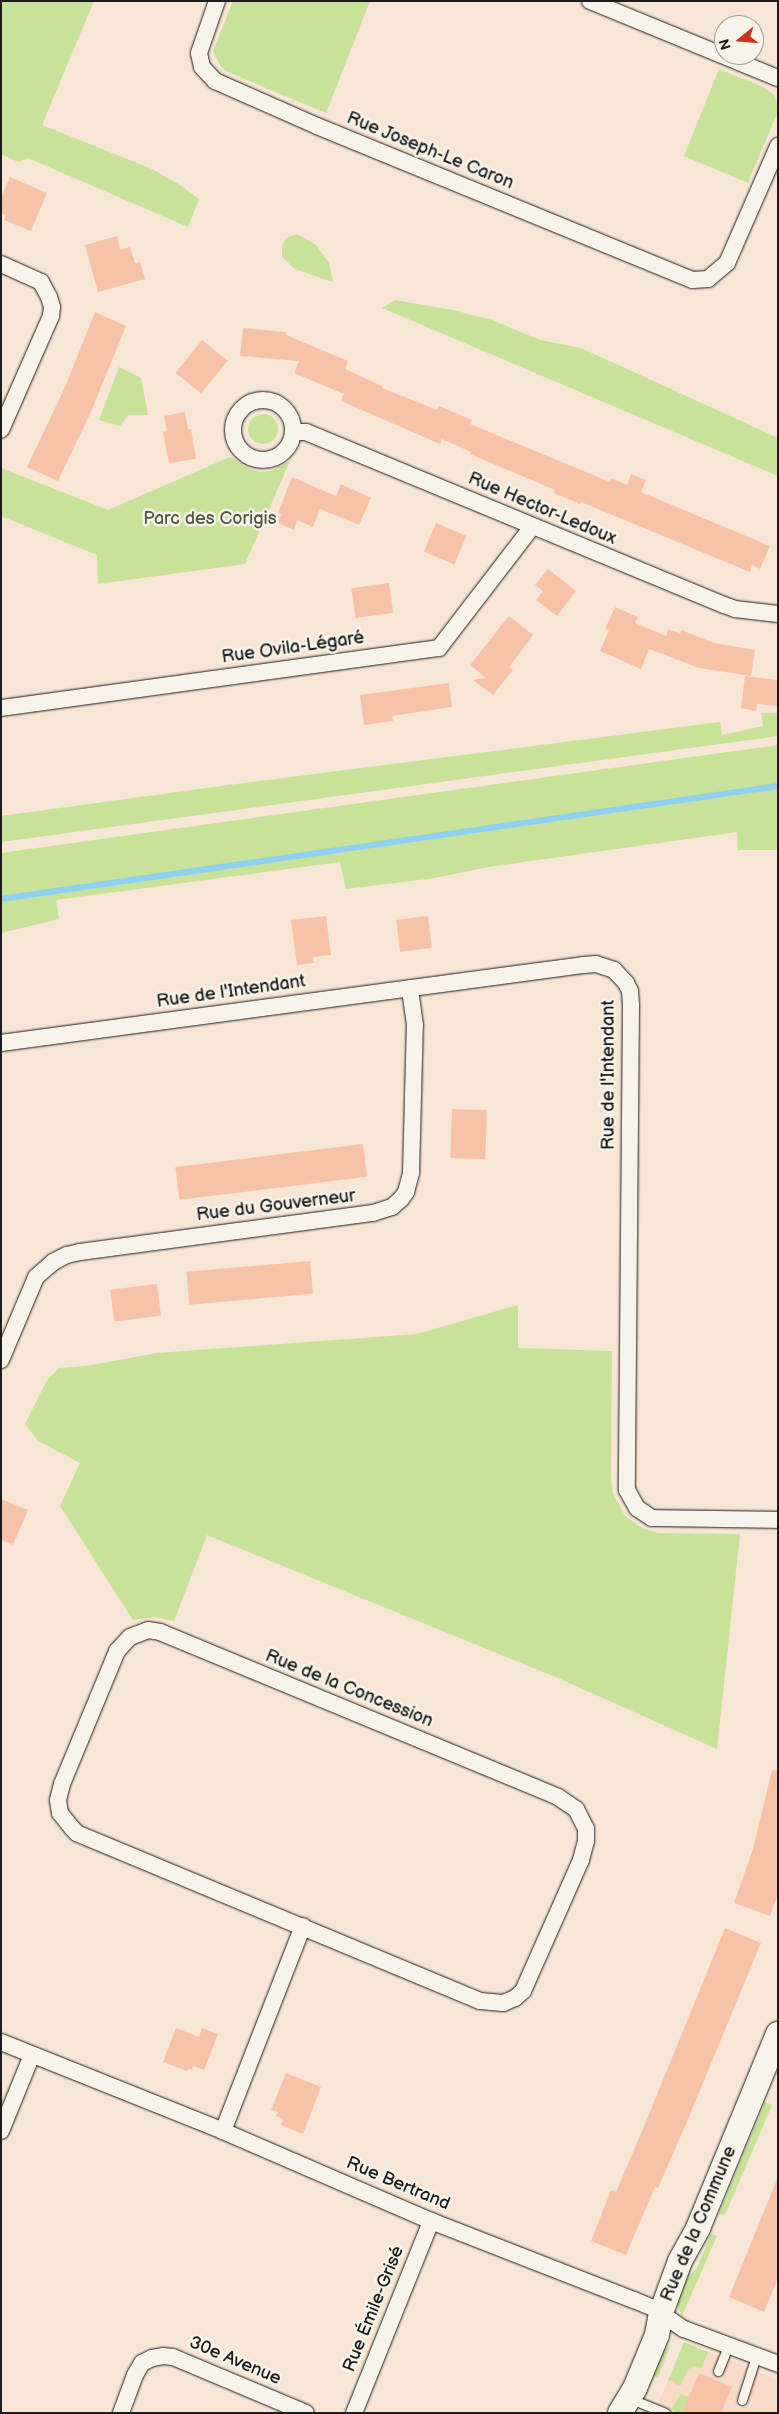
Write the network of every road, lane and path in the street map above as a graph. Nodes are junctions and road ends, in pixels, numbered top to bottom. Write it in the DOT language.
graph roads {
  1 [pos="217,1"];
  2 [pos="590,1"];
  3 [pos="778,78"];
  4 [pos="778,146"];
  5 [pos="1,264"];
  6 [pos="1,430"];
  7 [pos="293,432"];
  8 [pos="532,527"];
  9 [pos="778,614"];
  10 [pos="1,708"];
  11 [pos="410,988"];
  12 [pos="1,1043"];
  13 [pos="1,1360"];
  14 [pos="778,1520"];
  15 [pos="303,1926"];
  16 [pos="778,2034"];
  17 [pos="1,2042"];
  18 [pos="32,2055"];
  19 [pos="223,2130"];
  20 [pos="1,2131"];
  21 [pos="431,2221"];
  22 [pos="661,2313"];
  23 [pos="728,2346"];
  24 [pos="756,2356"];
  25 [pos="778,2364"];
  26 [pos="718,2371"];
  27 [pos="742,2400"];
  28 [pos="624,2406"];
  29 [pos="120,2413"];
  30 [pos="306,2413"];
  31 [pos="354,2413"];
  32 [pos="665,2413"];
  1 -- 4 [label="street, Rue Joseph-Le Caron"];
  2 -- 3 [label="street"];
  5 -- 6 [label="street"];
  7 -- 8 [label="street, Rue Hector-Ledoux"];
  8 -- 9 [label="street, Rue Hector-Ledoux"];
  8 -- 10 [label="street, Rue Ovila-Légaré"];
  11 -- 12 [label="street, Rue de l'Intendant"];
  11 -- 13 [label="street, Rue du Gouverneur"];
  11 -- 14 [label="street, Rue de l'Intendant"];
  15 -- 15 [label="street, Rue de la Concession"];
  15 -- 19 [label="street"];
  16 -- 22 [label="street, Rue de la Commune"];
  17 -- 18 [label="street, Rue Bertrand"];
  18 -- 19 [label="street, Rue Bertrand"];
  18 -- 20 [label="street"];
  19 -- 21 [label="street, Rue Bertrand"];
  21 -- 22 [label="street, Rue Bertrand"];
  21 -- 31 [label="street, Rue Émile-Grisé"];
  22 -- 23 [label="street, Rue Bertrand"];
  22 -- 28 [label="street, Rue de la Commune"];
  23 -- 24 [label="street, Rue Bertrand"];
  23 -- 26 [label="lane"];
  24 -- 25 [label="street, Rue Bertrand"];
  24 -- 27 [label="lane"];
  28 -- 32 [label="lane"];
  29 -- 30 [label="street, 30e Avenue"];
}
